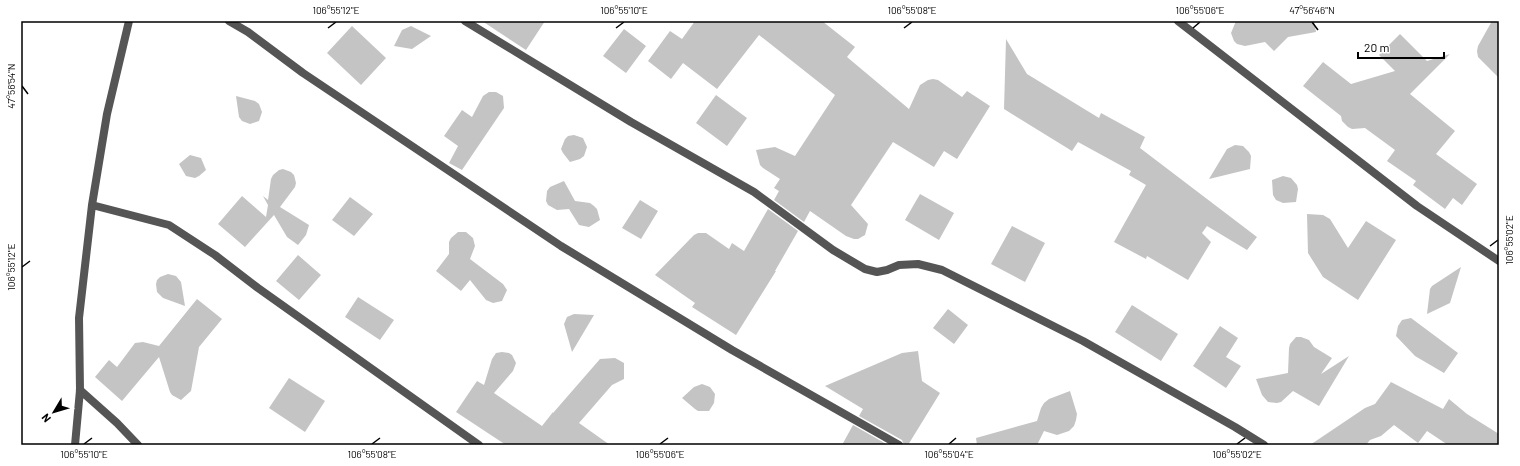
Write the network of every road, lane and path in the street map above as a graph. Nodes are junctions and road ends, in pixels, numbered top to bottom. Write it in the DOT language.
graph roads {
  1 [pos="129,21"];
  2 [pos="230,21"];
  3 [pos="465,21"];
  4 [pos="1178,21"];
  5 [pos="92,205"];
  6 [pos="1499,261"];
  7 [pos="80,390"];
  8 [pos="75,445"];
  9 [pos="138,445"];
  10 [pos="479,445"];
  11 [pos="899,445"];
  12 [pos="1264,445"];
  1 -- 5 [label="street"];
  2 -- 11 [label="street"];
  3 -- 12 [label="street"];
  4 -- 6 [label="street"];
  5 -- 7 [label="street"];
  5 -- 10 [label="street"];
  7 -- 8 [label="street"];
  7 -- 9 [label="street"];
}
